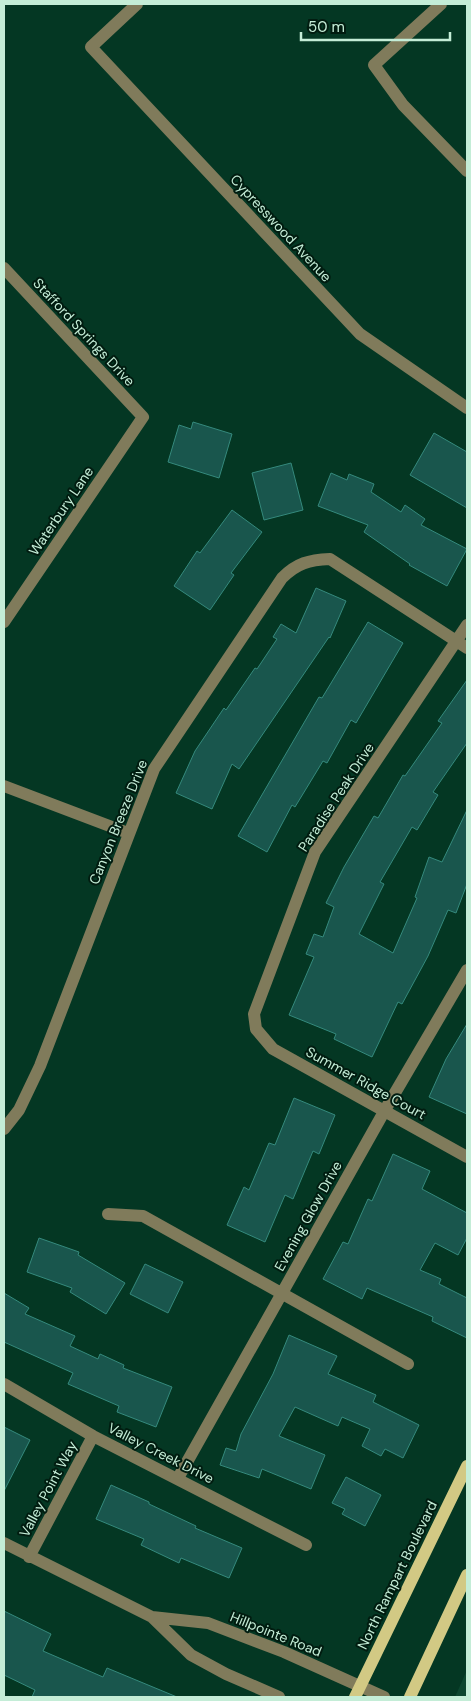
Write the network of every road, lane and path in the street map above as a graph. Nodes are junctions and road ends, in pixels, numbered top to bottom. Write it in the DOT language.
graph roads {
  1 [pos="137,4"];
  2 [pos="441,4"];
  3 [pos="467,171"];
  4 [pos="4,268"];
  5 [pos="467,408"];
  6 [pos="143,417"];
  7 [pos="4,622"];
  8 [pos="467,625"];
  9 [pos="462,644"];
  10 [pos="4,786"];
  11 [pos="128,833"];
  12 [pos="467,970"];
  13 [pos="256,1029"];
  14 [pos="385,1110"];
  15 [pos="4,1129"];
  16 [pos="467,1157"];
  17 [pos="108,1214"];
  18 [pos="282,1294"];
  19 [pos="408,1364"];
  20 [pos="4,1384"];
  21 [pos="93,1436"];
  22 [pos="467,1466"];
  23 [pos="178,1478"];
  24 [pos="4,1543"];
  25 [pos="306,1545"];
  26 [pos="29,1557"];
  27 [pos="467,1575"];
  28 [pos="152,1616"];
  29 [pos="358,1692"];
  30 [pos="279,1697"];
  31 [pos="384,1697"];
  32 [pos="410,1697"];
  1 -- 5 [label="street, Cypresswood Avenue"];
  2 -- 3 [label="street"];
  4 -- 6 [label="street, Stafford Springs Drive"];
  6 -- 7 [label="street, Waterbury Lane"];
  8 -- 9 [label="street, Paradise Peak Drive"];
  9 -- 11 [label="street, Canyon Breeze Drive"];
  9 -- 13 [label="street, Paradise Peak Drive"];
  10 -- 11 [label="street"];
  11 -- 15 [label="street, Canyon Breeze Drive"];
  12 -- 14 [label="street, Evening Glow Drive"];
  13 -- 14 [label="street, Summer Ridge Court"];
  14 -- 16 [label="street, Summer Ridge Court"];
  14 -- 18 [label="street, Evening Glow Drive"];
  17 -- 18 [label="street"];
  18 -- 19 [label="street"];
  18 -- 23 [label="street, Evening Glow Drive"];
  20 -- 21 [label="street, Valley Creek Drive"];
  21 -- 23 [label="street, Valley Creek Drive"];
  21 -- 26 [label="street, Valley Point Way"];
  22 -- 29 [label="main road, North Rampart Boulevard"];
  23 -- 25 [label="street, Valley Creek Drive"];
  24 -- 26 [label="street, Hillpointe Road"];
  26 -- 28 [label="street, Hillpointe Road"];
  27 -- 32 [label="main road"];
  28 -- 29 [label="street, Hillpointe Road"];
  28 -- 30 [label="street, Hillpointe Road"];
  29 -- 31 [label="street, Hillpointe Road"];
}
